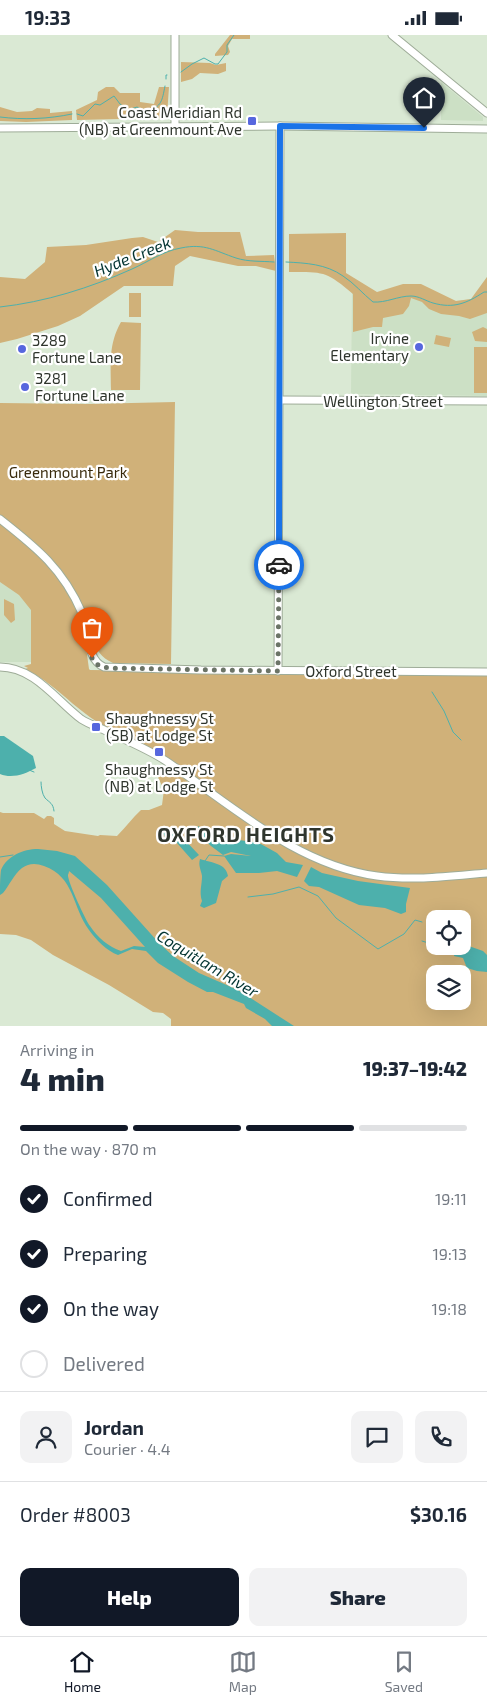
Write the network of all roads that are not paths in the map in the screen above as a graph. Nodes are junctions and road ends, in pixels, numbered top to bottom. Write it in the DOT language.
graph roads {
  1 [pos="175,35"];
  2 [pos="392,35"];
  3 [pos="487,113"];
  4 [pos="280,126"];
  5 [pos="175,127"];
  6 [pos="0,128"];
  7 [pos="487,129"];
  8 [pos="280,400"];
  9 [pos="487,401"];
  10 [pos="0,519"];
  11 [pos="0,667"];
  12 [pos="278,671"];
  13 [pos="487,672"];
  14 [pos="487,873"];
  1 -- 5 [label="street"];
  2 -- 3 [label="street"];
  4 -- 5 [label="street"];
  4 -- 7 [label="street"];
  4 -- 8 [label="street"];
  5 -- 6 [label="street"];
  8 -- 9 [label="street, Wellington Street"];
  8 -- 12 [label="street"];
  10 -- 12 [label="street, Oxford Street"];
  11 -- 14 [label="street"];
  12 -- 13 [label="street, Oxford Street"];
}
